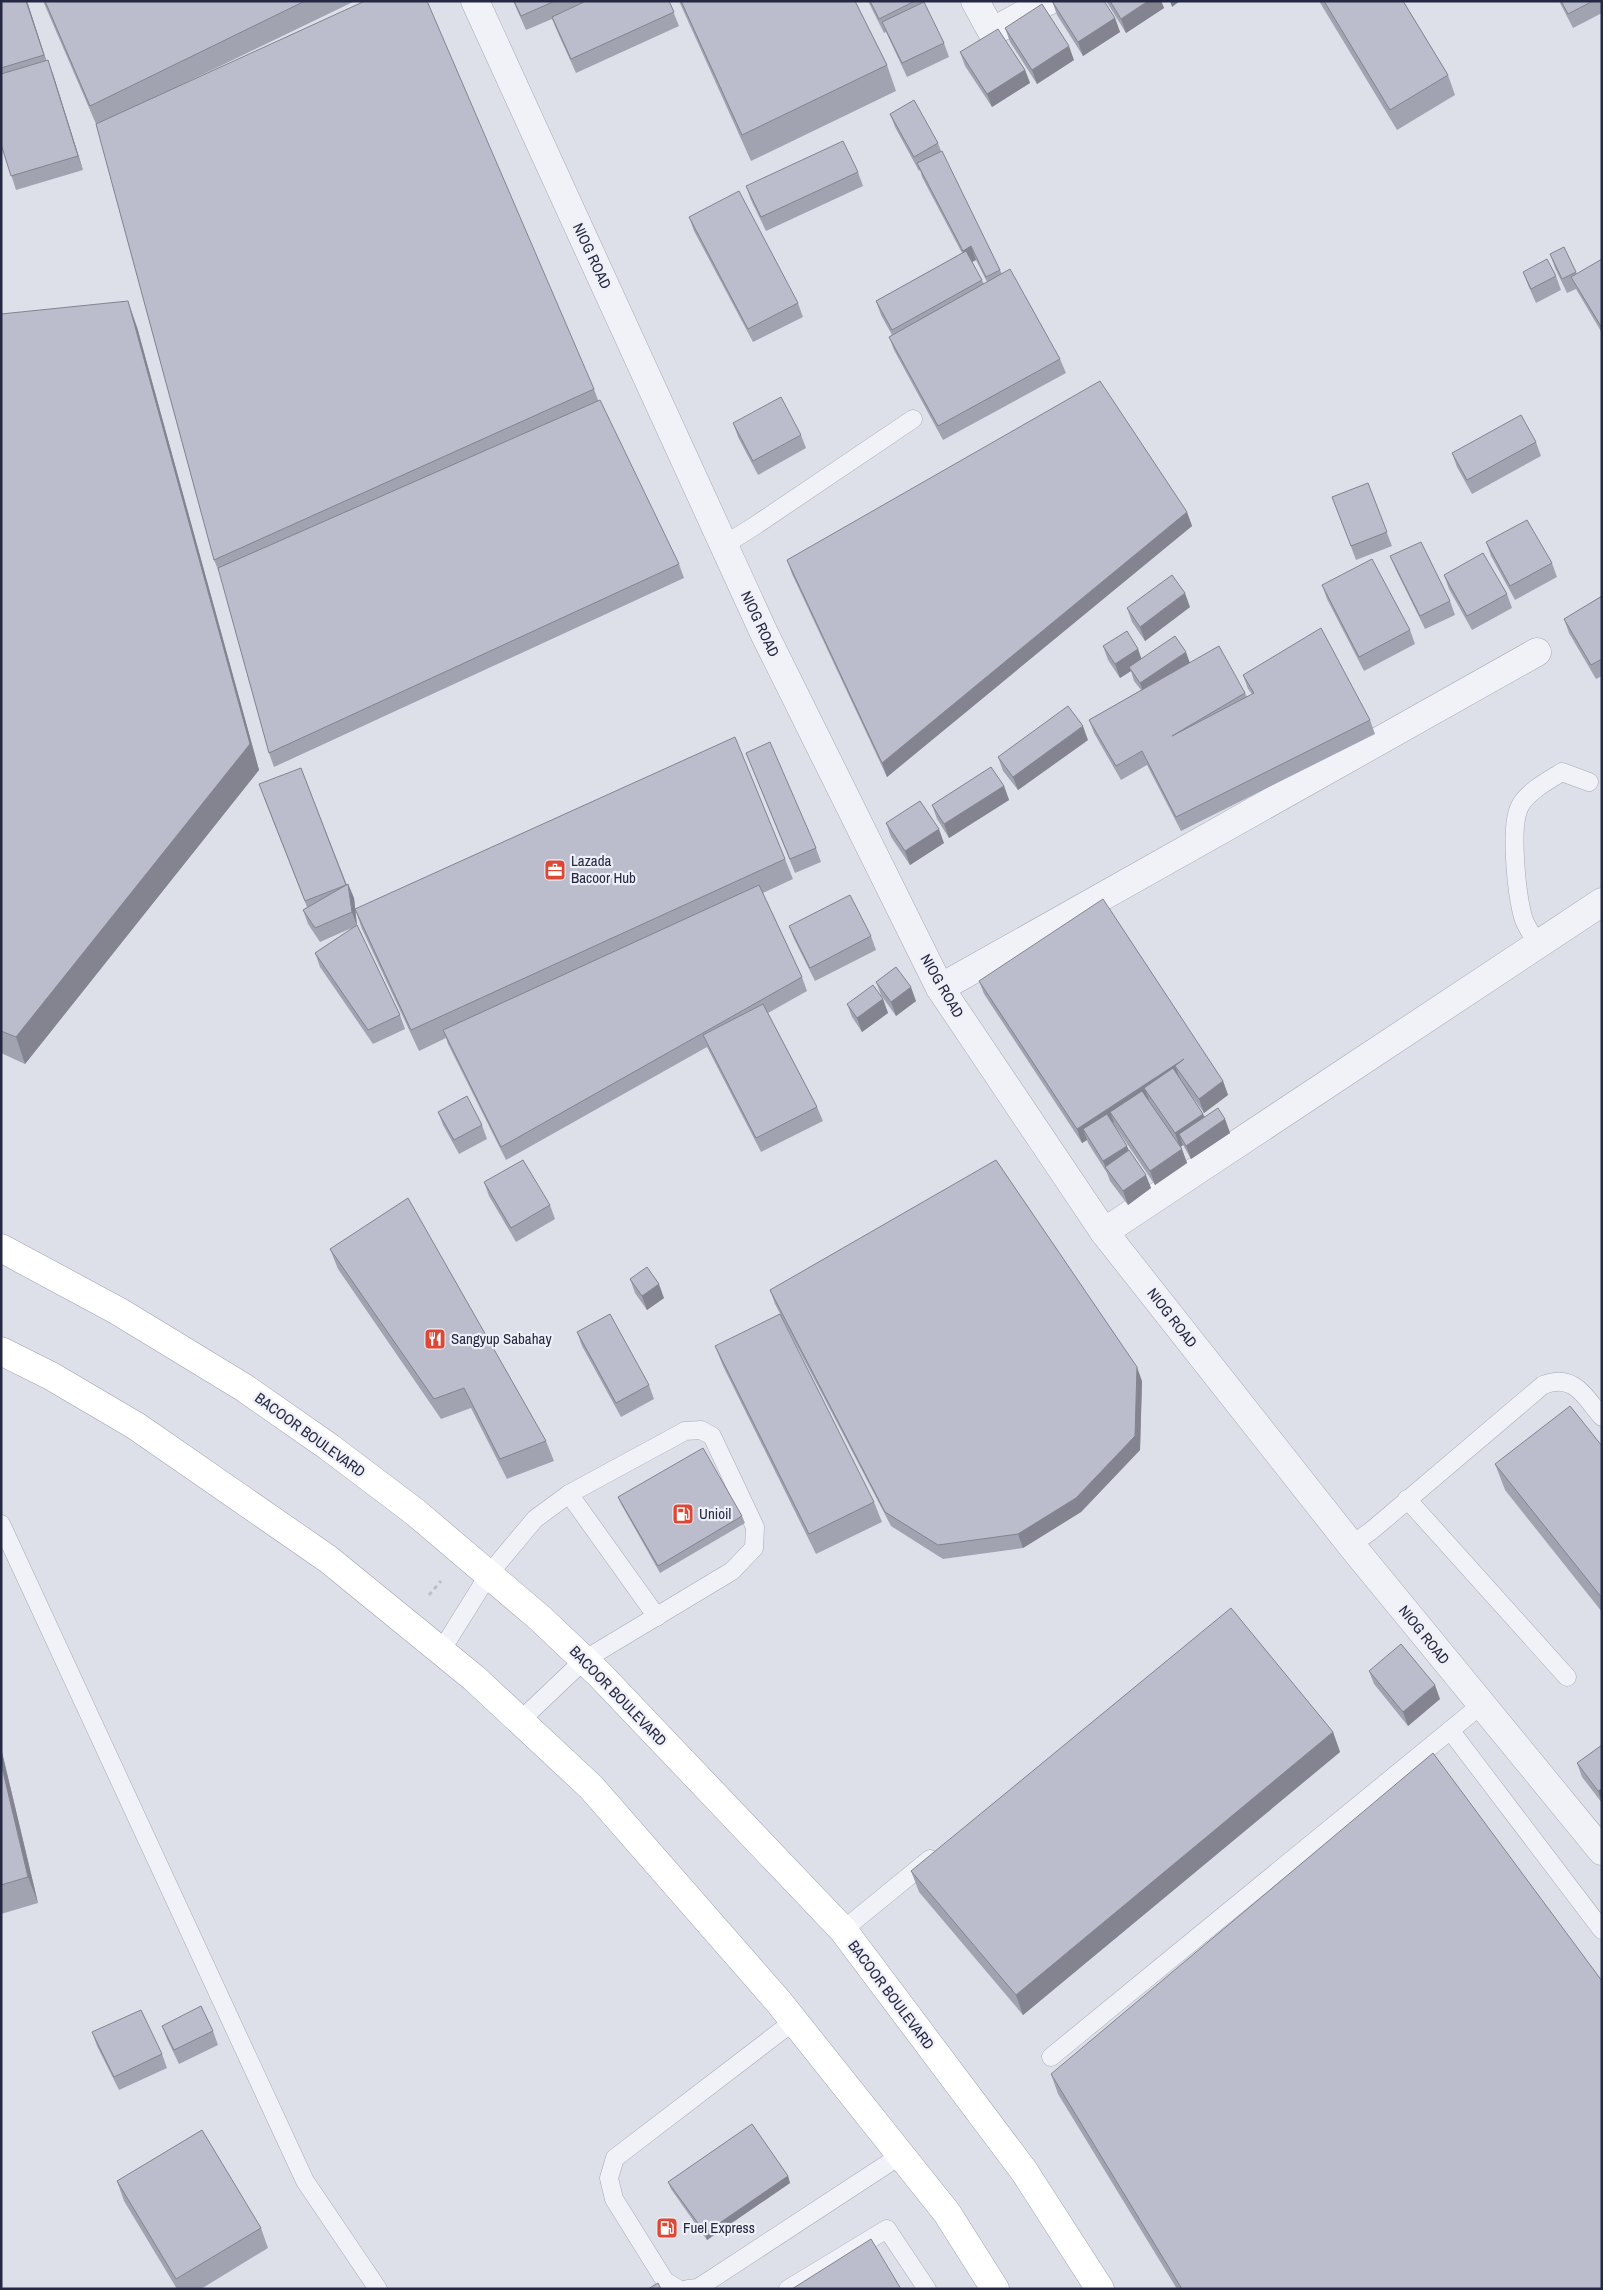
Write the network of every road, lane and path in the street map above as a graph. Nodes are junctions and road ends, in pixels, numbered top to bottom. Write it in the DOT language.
graph roads {
  1 [pos="475,1"];
  2 [pos="975,1"];
  3 [pos="1048,1"];
  4 [pos="913,419"];
  5 [pos="724,545"];
  6 [pos="1537,652"];
  7 [pos="1589,782"];
  8 [pos="1602,902"];
  9 [pos="1538,945"];
  10 [pos="940,988"];
  11 [pos="1104,1232"];
  12 [pos="1,1248"];
  13 [pos="1,1351"];
  14 [pos="1602,1417"];
  15 [pos="570,1494"];
  16 [pos="1407,1499"];
  17 [pos="1,1524"];
  18 [pos="1351,1544"];
  19 [pos="464,1553"];
  20 [pos="489,1574"];
  21 [pos="657,1617"];
  22 [pos="406,1622"];
  23 [pos="441,1651"];
  24 [pos="584,1660"];
  25 [pos="1567,1677"];
  26 [pos="1481,1704"];
  27 [pos="520,1721"];
  28 [pos="1450,1730"];
  29 [pos="942,1849"];
  30 [pos="1602,1851"];
  31 [pos="843,1930"];
  32 [pos="1602,1930"];
  33 [pos="794,2021"];
  34 [pos="1052,2057"];
  35 [pos="901,2155"];
  36 [pos="378,2289"];
  37 [pos="678,2289"];
  38 [pos="688,2289"];
  39 [pos="788,2289"];
  40 [pos="927,2289"];
  41 [pos="995,2289"];
  42 [pos="1100,2289"];
  1 -- 5 [label="street, NIOG ROAD"];
  2 -- 3 [label="street"];
  4 -- 5 [label="lane"];
  5 -- 10 [label="street, NIOG ROAD"];
  6 -- 10 [label="street"];
  7 -- 9 [label="lane"];
  8 -- 9 [label="street"];
  9 -- 11 [label="street"];
  10 -- 11 [label="street, NIOG ROAD"];
  11 -- 18 [label="street, NIOG ROAD"];
  12 -- 19 [label="main road, BACOOR BOULEVARD"];
  13 -- 22 [label="main road"];
  14 -- 16 [label="lane"];
  15 -- 20 [label="lane"];
  15 -- 21 [label="lane"];
  15 -- 21 [label="lane"];
  16 -- 18 [label="lane"];
  16 -- 25 [label="lane"];
  17 -- 36 [label="lane"];
  18 -- 26 [label="street, NIOG ROAD"];
  19 -- 20 [label="main road, BACOOR BOULEVARD"];
  19 -- 22 [label="path"];
  20 -- 23 [label="lane"];
  20 -- 24 [label="main road, BACOOR BOULEVARD"];
  21 -- 24 [label="lane"];
  22 -- 23 [label="main road"];
  23 -- 27 [label="main road"];
  24 -- 27 [label="lane"];
  24 -- 31 [label="main road, BACOOR BOULEVARD"];
  26 -- 28 [label="lane"];
  26 -- 30 [label="street, NIOG ROAD"];
  27 -- 33 [label="main road"];
  28 -- 32 [label="lane"];
  28 -- 34 [label="lane"];
  29 -- 31 [label="lane"];
  31 -- 42 [label="main road, BACOOR BOULEVARD"];
  33 -- 35 [label="main road"];
  33 -- 37 [label="lane"];
  35 -- 38 [label="lane"];
  35 -- 41 [label="main road"];
  39 -- 40 [label="lane"];
}
